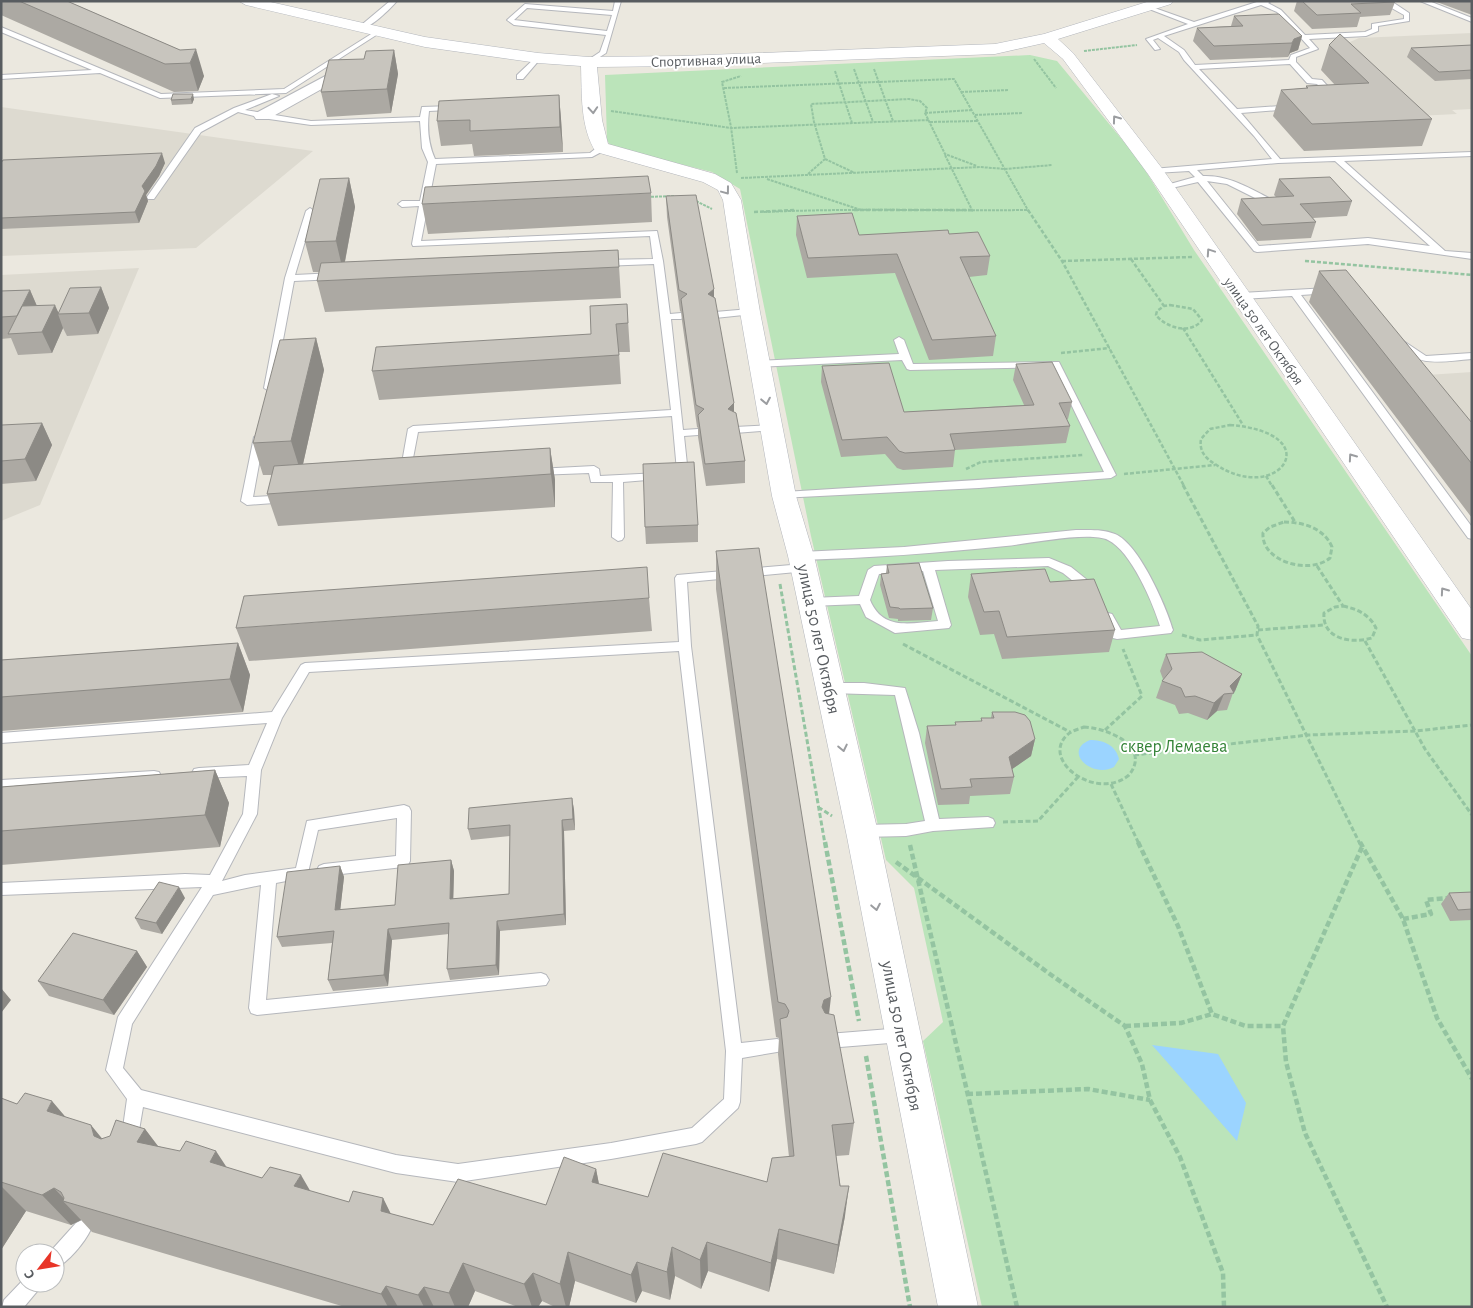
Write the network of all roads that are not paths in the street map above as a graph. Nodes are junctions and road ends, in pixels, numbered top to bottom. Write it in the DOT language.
graph roads {
  1 [pos="246,1"];
  2 [pos="394,1"];
  3 [pos="618,1"];
  4 [pos="1166,1"];
  5 [pos="1388,1"];
  6 [pos="1423,1"];
  7 [pos="1265,2"];
  8 [pos="1147,7"];
  9 [pos="616,13"];
  10 [pos="1472,20"];
  11 [pos="1194,24"];
  12 [pos="361,28"];
  13 [pos="1,29"];
  14 [pos="378,32"];
  15 [pos="610,33"];
  16 [pos="1159,35"];
  17 [pos="1303,37"];
  18 [pos="1047,38"];
  19 [pos="1157,49"];
  20 [pos="538,58"];
  21 [pos="589,62"];
  22 [pos="1292,62"];
  23 [pos="1194,67"];
  24 [pos="102,72"];
  25 [pos="1,77"];
  26 [pos="520,77"];
  27 [pos="331,78"];
  28 [pos="286,91"];
  29 [pos="1339,104"];
  30 [pos="1301,107"];
  31 [pos="449,108"];
  32 [pos="237,110"];
  33 [pos="1235,111"];
  34 [pos="262,116"];
  35 [pos="425,120"];
  36 [pos="602,148"];
  37 [pos="1472,154"];
  38 [pos="1336,158"];
  39 [pos="1278,161"];
  40 [pos="432,162"];
  41 [pos="1191,168"];
  42 [pos="1160,179"];
  43 [pos="1202,180"];
  44 [pos="151,197"];
  45 [pos="450,202"];
  46 [pos="424,203"];
  47 [pos="402,204"];
  48 [pos="1274,204"];
  49 [pos="310,211"];
  50 [pos="1442,253"];
  51 [pos="1472,256"];
  52 [pos="659,261"];
  53 [pos="589,264"];
  54 [pos="350,275"];
  55 [pos="290,278"];
  56 [pos="1338,292"];
  57 [pos="1295,293"];
  58 [pos="1241,296"];
  59 [pos="750,312"];
  60 [pos="715,315"];
  61 [pos="681,316"];
  62 [pos="666,317"];
  63 [pos="1398,336"];
  64 [pos="899,340"];
  65 [pos="1472,356"];
  66 [pos="904,357"];
  67 [pos="759,364"];
  68 [pos="268,394"];
  69 [pos="677,414"];
  70 [pos="262,423"];
  71 [pos="771,428"];
  72 [pos="735,430"];
  73 [pos="698,432"];
  74 [pos="680,433"];
  75 [pos="528,472"];
  76 [pos="618,478"];
  77 [pos="405,479"];
  78 [pos="292,485"];
  79 [pos="784,496"];
  80 [pos="1472,535"];
  81 [pos="618,537"];
  82 [pos="955,546"];
  83 [pos="794,565"];
  84 [pos="961,565"];
  85 [pos="928,567"];
  86 [pos="864,600"];
  87 [pos="811,602"];
  88 [pos="1466,613"];
  89 [pos="1472,631"];
  90 [pos="685,646"];
  91 [pos="830,688"];
  92 [pos="276,717"];
  93 [pos="928,732"];
  94 [pos="912,733"];
  95 [pos="1,738"];
  96 [pos="254,770"];
  97 [pos="186,774"];
  98 [pos="166,775"];
  99 [pos="1,785"];
  100 [pos="988,823"];
  101 [pos="933,825"];
  102 [pos="862,834"];
  103 [pos="302,873"];
  104 [pos="269,878"];
  105 [pos="212,886"];
  106 [pos="1,889"];
  107 [pos="541,980"];
  108 [pos="902,1035"];
  109 [pos="828,1041"];
  110 [pos="777,1046"];
  111 [pos="734,1051"];
  112 [pos="136,1097"];
  113 [pos="128,1161"];
  114 [pos="82,1229"];
  115 [pos="65,1248"];
  116 [pos="24,1293"];
  117 [pos="11,1307"];
  118 [pos="958,1307"];
  1 -- 12 [label="street, Спортивная улица"];
  2 -- 12 [label="lane"];
  3 -- 9 [label="lane"];
  4 -- 8 [label="street, Спортивная улица"];
  5 -- 17 [label="lane"];
  6 -- 10 [label="lane"];
  7 -- 11 [label="lane"];
  7 -- 17 [label="lane"];
  8 -- 11 [label="lane"];
  8 -- 18 [label="street, Спортивная улица"];
  9 -- 15 [label="lane"];
  9 -- 15 [label="lane"];
  11 -- 16 [label="lane"];
  12 -- 14 [label="street, Спортивная улица"];
  13 -- 24 [label="lane"];
  14 -- 20 [label="street, Спортивная улица"];
  14 -- 28 [label="lane"];
  15 -- 21 [label="lane"];
  16 -- 19 [label="lane"];
  16 -- 23 [label="lane"];
  17 -- 22 [label="lane"];
  18 -- 21 [label="street, Спортивная улица"];
  42 -- 18 [label="street, улица 50 лет Октября, one-way"];
  20 -- 21 [label="street, Спортивная улица"];
  20 -- 26 [label="lane"];
  21 -- 36 [label="street, one-way"];
  22 -- 23 [label="lane"];
  22 -- 29 [label="lane"];
  23 -- 33 [label="lane"];
  24 -- 25 [label="lane"];
  24 -- 28 [label="lane"];
  27 -- 34 [label="street"];
  28 -- 32 [label="lane"];
  30 -- 33 [label="lane"];
  31 -- 35 [label="lane"];
  32 -- 34 [label="lane"];
  32 -- 44 [label="lane"];
  33 -- 39 [label="lane"];
  34 -- 35 [label="lane"];
  35 -- 40 [label="lane"];
  36 -- 40 [label="lane"];
  36 -- 59 [label="street, улица 50 лет Октября, one-way"];
  37 -- 38 [label="lane"];
  38 -- 39 [label="lane"];
  38 -- 50 [label="lane"];
  39 -- 41 [label="lane"];
  40 -- 46 [label="lane"];
  41 -- 42 [label="lane"];
  41 -- 43 [label="lane"];
  42 -- 43 [label="lane"];
  58 -- 42 [label="street, улица 50 лет Октября, one-way"];
  43 -- 48 [label="lane"];
  43 -- 50 [label="lane"];
  45 -- 46 [label="lane"];
  46 -- 47 [label="lane"];
  46 -- 52 [label="lane"];
  49 -- 55 [label="lane"];
  50 -- 51 [label="lane"];
  52 -- 53 [label="lane"];
  52 -- 62 [label="lane"];
  54 -- 55 [label="lane"];
  55 -- 68 [label="lane"];
  56 -- 57 [label="lane"];
  57 -- 58 [label="lane"];
  57 -- 80 [label="lane"];
  88 -- 58 [label="street, улица 50 лет Октября, one-way"];
  59 -- 60 [label="lane"];
  59 -- 67 [label="street, улица 50 лет Октября"];
  61 -- 62 [label="lane"];
  62 -- 69 [label="lane"];
  63 -- 65 [label="lane"];
  64 -- 66 [label="lane"];
  66 -- 67 [label="lane"];
  66 -- 79 [label="lane"];
  67 -- 71 [label="street, улица 50 лет Октября, one-way"];
  69 -- 74 [label="lane"];
  69 -- 77 [label="lane"];
  70 -- 78 [label="lane"];
  71 -- 72 [label="lane"];
  71 -- 79 [label="street, улица 50 лет Октября"];
  73 -- 74 [label="lane"];
  74 -- 76 [label="lane"];
  75 -- 76 [label="lane"];
  76 -- 81 [label="lane"];
  79 -- 83 [label="street, улица 50 лет Октября"];
  82 -- 83 [label="lane"];
  82 -- 84 [label="lane"];
  82 -- 84 [label="lane"];
  83 -- 87 [label="street, улица 50 лет Октября"];
  83 -- 90 [label="lane"];
  84 -- 85 [label="lane"];
  85 -- 86 [label="lane"];
  85 -- 86 [label="lane"];
  86 -- 87 [label="lane"];
  87 -- 91 [label="street, улица 50 лет Октября"];
  88 -- 89 [label="street, улица 50 лет Октября"];
  90 -- 92 [label="lane"];
  90 -- 111 [label="lane"];
  91 -- 94 [label="lane"];
  91 -- 102 [label="street, улица 50 лет Октября, one-way"];
  92 -- 95 [label="lane"];
  92 -- 96 [label="lane"];
  93 -- 94 [label="lane"];
  94 -- 101 [label="lane"];
  96 -- 97 [label="lane"];
  96 -- 105 [label="lane"];
  98 -- 99 [label="lane"];
  100 -- 101 [label="lane"];
  101 -- 102 [label="lane"];
  102 -- 108 [label="street, улица 50 лет Октября, one-way"];
  103 -- 103 [label="lane"];
  103 -- 104 [label="lane"];
  104 -- 105 [label="lane"];
  104 -- 107 [label="lane"];
  105 -- 106 [label="lane"];
  105 -- 112 [label="lane"];
  108 -- 109 [label="lane"];
  108 -- 118 [label="street, улица 50 лет Октября"];
  110 -- 111 [label="lane"];
  111 -- 112 [label="lane"];
  112 -- 113 [label="lane"];
  114 -- 115 [label="lane"];
  116 -- 117 [label="lane"];
}
